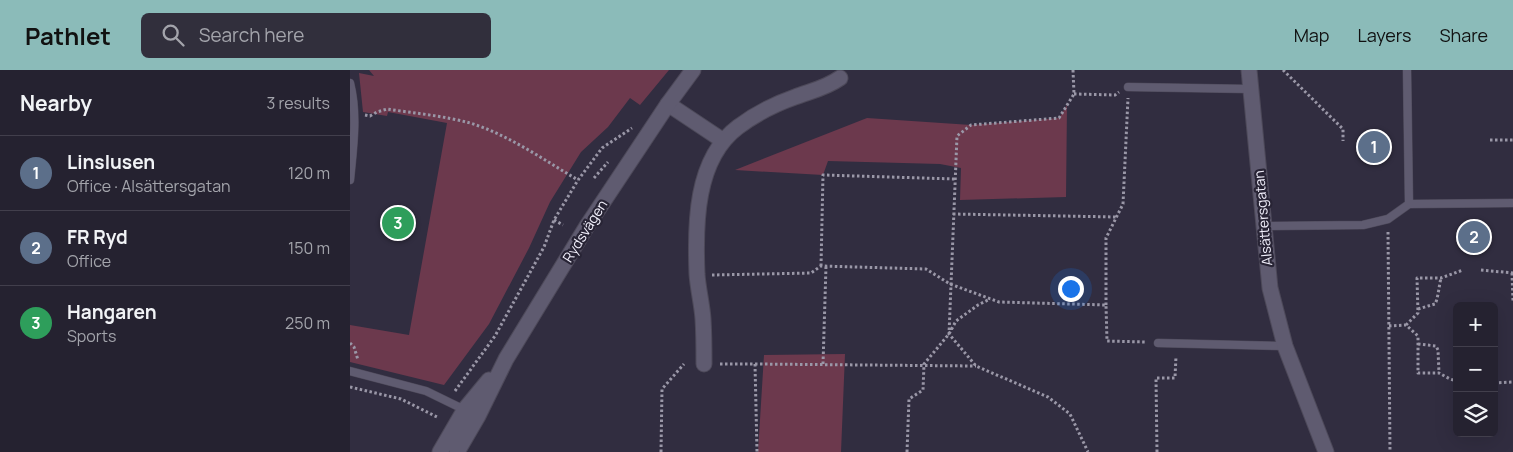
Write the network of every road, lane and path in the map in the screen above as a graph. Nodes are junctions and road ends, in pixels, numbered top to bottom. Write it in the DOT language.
graph roads {
  1 [pos="693,70"];
  2 [pos="1073,70"];
  3 [pos="1250,70"];
  4 [pos="1283,70"];
  5 [pos="1406,70"];
  6 [pos="840,78"];
  7 [pos="350,83"];
  8 [pos="1128,87"];
  9 [pos="1251,89"];
  10 [pos="1074,94"];
  11 [pos="668,104"];
  12 [pos="354,114"];
  13 [pos="649,132"];
  14 [pos="722,140"];
  15 [pos="1490,140"];
  16 [pos="1513,140"];
  17 [pos="1343,141"];
  18 [pos="955,179"];
  19 [pos="350,180"];
  20 [pos="578,180"];
  21 [pos="1513,203"];
  22 [pos="1409,204"];
  23 [pos="953,214"];
  24 [pos="1117,218"];
  25 [pos="1388,219"];
  26 [pos="554,220"];
  27 [pos="563,226"];
  28 [pos="1264,226"];
  29 [pos="821,266"];
  30 [pos="826,266"];
  31 [pos="1463,270"];
  32 [pos="1480,270"];
  33 [pos="1513,272"];
  34 [pos="697,275"];
  35 [pos="1441,278"];
  36 [pos="950,284"];
  37 [pos="990,299"];
  38 [pos="1513,301"];
  39 [pos="1106,305"];
  40 [pos="1418,309"];
  41 [pos="1406,325"];
  42 [pos="1388,326"];
  43 [pos="949,334"];
  44 [pos="350,343"];
  45 [pos="1158,343"];
  46 [pos="1176,343"];
  47 [pos="1418,344"];
  48 [pos="1285,346"];
  49 [pos="684,364"];
  50 [pos="704,364"];
  51 [pos="756,364"];
  52 [pos="823,364"];
  53 [pos="924,364"];
  54 [pos="976,366"];
  55 [pos="350,371"];
  56 [pos="359,373"];
  57 [pos="1439,373"];
  58 [pos="1453,380"];
  59 [pos="1498,382"];
  60 [pos="1513,382"];
  61 [pos="350,387"];
  62 [pos="449,401"];
  63 [pos="472,413"];
  64 [pos="435,425"];
  65 [pos="440,452"];
  66 [pos="457,452"];
  67 [pos="660,452"];
  68 [pos="757,452"];
  69 [pos="907,452"];
  70 [pos="1088,452"];
  71 [pos="1157,452"];
  72 [pos="1326,452"];
  73 [pos="1390,452"];
  1 -- 11 [label="street, Rydsvägen"];
  2 -- 10 [label="path"];
  3 -- 9 [label="street, Alsättersgatan"];
  4 -- 17 [label="path"];
  5 -- 22 [label="lane"];
  6 -- 14 [label="street"];
  7 -- 12 [label="lane"];
  8 -- 9 [label="lane"];
  8 -- 10 [label="path"];
  8 -- 24 [label="path"];
  9 -- 28 [label="street, Alsättersgatan"];
  10 -- 18 [label="path"];
  11 -- 13 [label="street, Rydsvägen"];
  11 -- 14 [label="street"];
  12 -- 19 [label="lane"];
  12 -- 20 [label="path"];
  13 -- 20 [label="path"];
  13 -- 63 [label="street, Rydsvägen"];
  14 -- 34 [label="street"];
  15 -- 16 [label="path"];
  18 -- 23 [label="path"];
  18 -- 29 [label="path"];
  20 -- 26 [label="path"];
  21 -- 22 [label="lane"];
  22 -- 25 [label="lane"];
  23 -- 24 [label="path"];
  23 -- 36 [label="path"];
  24 -- 39 [label="path"];
  25 -- 28 [label="lane"];
  25 -- 42 [label="path"];
  26 -- 27 [label="path"];
  26 -- 62 [label="path"];
  28 -- 48 [label="street, Alsättersgatan"];
  29 -- 30 [label="path"];
  29 -- 34 [label="path"];
  30 -- 36 [label="path"];
  30 -- 52 [label="path"];
  31 -- 35 [label="path"];
  32 -- 33 [label="path"];
  33 -- 38 [label="path"];
  34 -- 50 [label="street"];
  35 -- 40 [label="path"];
  35 -- 40 [label="path"];
  36 -- 37 [label="path"];
  36 -- 43 [label="path"];
  37 -- 39 [label="path"];
  37 -- 43 [label="path"];
  39 -- 45 [label="path"];
  40 -- 41 [label="path"];
  41 -- 42 [label="path"];
  41 -- 47 [label="path"];
  42 -- 73 [label="path"];
  43 -- 53 [label="path"];
  43 -- 54 [label="path"];
  44 -- 56 [label="path"];
  45 -- 46 [label="lane"];
  46 -- 48 [label="lane"];
  46 -- 71 [label="path"];
  47 -- 57 [label="path"];
  47 -- 57 [label="path"];
  48 -- 72 [label="street, Alsättersgatan"];
  49 -- 67 [label="path"];
  50 -- 51 [label="path"];
  51 -- 52 [label="path"];
  51 -- 68 [label="path"];
  52 -- 53 [label="path"];
  53 -- 54 [label="path"];
  53 -- 69 [label="path"];
  54 -- 70 [label="path"];
  55 -- 56 [label="lane"];
  56 -- 62 [label="lane"];
  57 -- 58 [label="path"];
  59 -- 60 [label="path"];
  61 -- 64 [label="path"];
  62 -- 63 [label="lane"];
  63 -- 65 [label="street, Rydsvägen"];
  63 -- 66 [label="street, Rydsvägen"];
}
